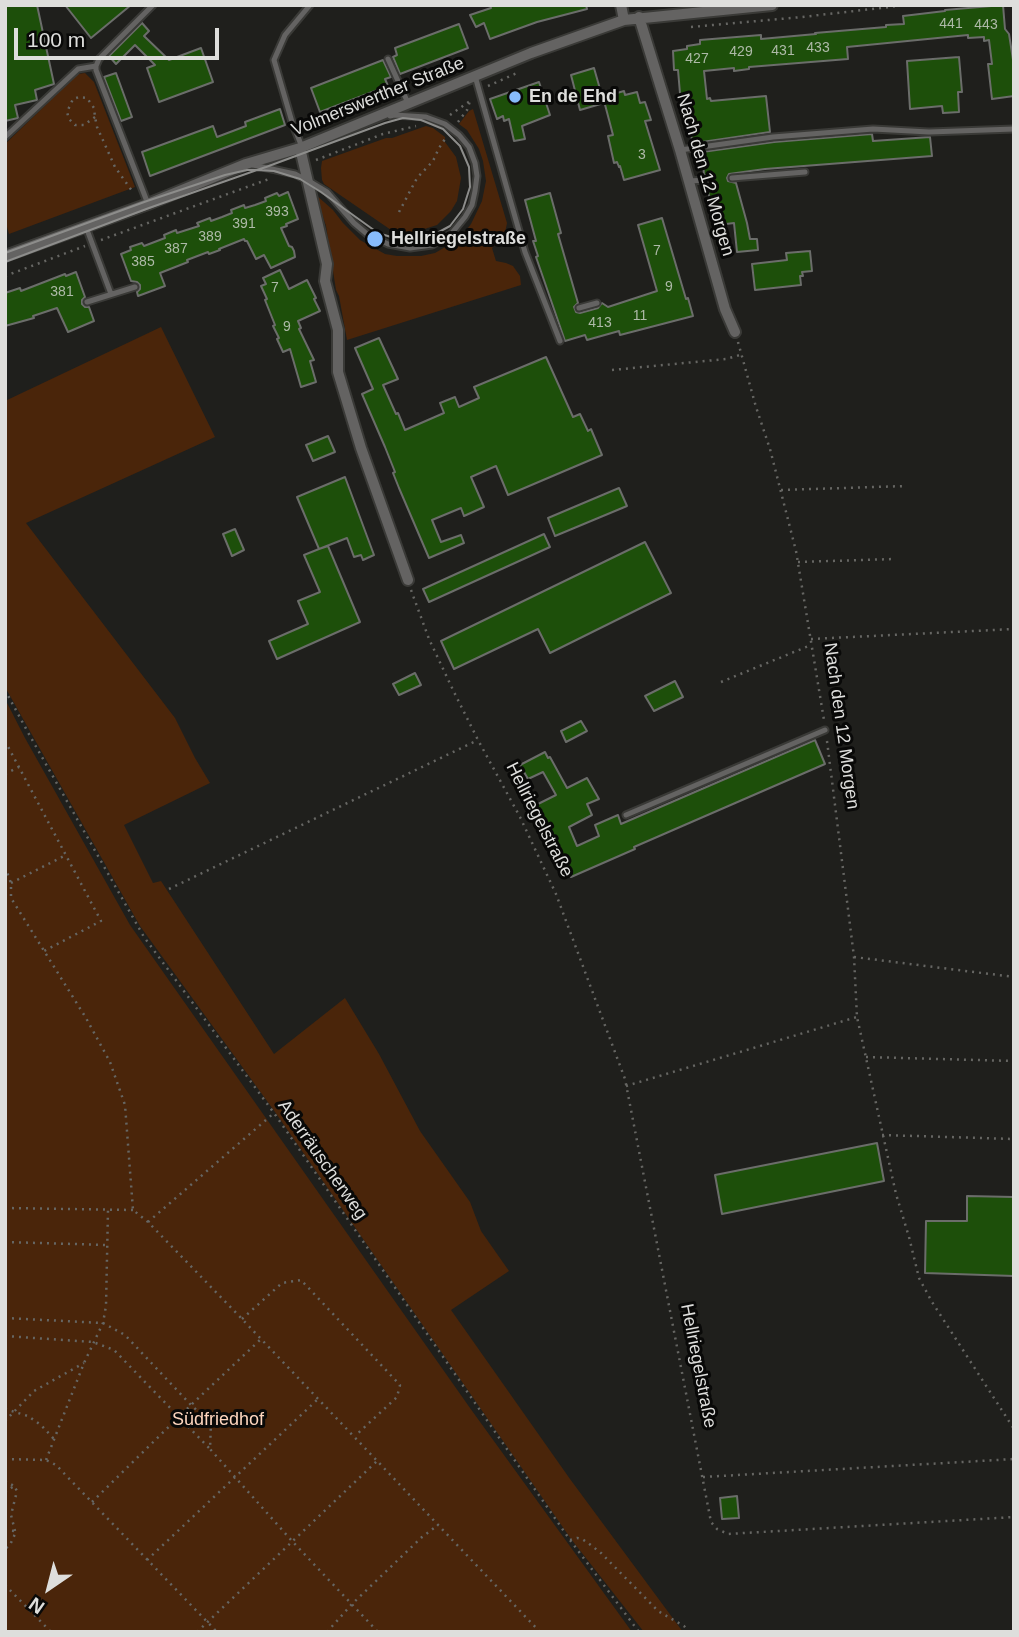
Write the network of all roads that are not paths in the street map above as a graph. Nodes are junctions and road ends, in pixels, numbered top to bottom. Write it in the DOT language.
graph roads {
  1 [pos="153,5"];
  2 [pos="310,5"];
  3 [pos="621,5"];
  4 [pos="772,5"];
  5 [pos="639,18"];
  6 [pos="624,20"];
  7 [pos="388,59"];
  8 [pos="96,66"];
  9 [pos="475,76"];
  10 [pos="408,103"];
  11 [pos="357,124"];
  12 [pos="1014,129"];
  13 [pos="5,137"];
  14 [pos="301,148"];
  15 [pos="680,150"];
  16 [pos="246,164"];
  17 [pos="805,172"];
  18 [pos="732,178"];
  19 [pos="308,180"];
  20 [pos="706,180"];
  21 [pos="689,181"];
  22 [pos="148,204"];
  23 [pos="86,227"];
  24 [pos="5,257"];
  25 [pos="135,287"];
  26 [pos="111,294"];
  27 [pos="87,302"];
  28 [pos="597,303"];
  29 [pos="579,308"];
  30 [pos="735,332"];
  31 [pos="560,341"];
  32 [pos="408,580"];
  33 [pos="825,730"];
  34 [pos="626,815"];
  1 -- 8 [label="lane"];
  2 -- 14 [label="lane"];
  3 -- 6 [label="street"];
  4 -- 5 [label="street, Volmerswerther Straße"];
  5 -- 6 [label="street, Volmerswerther Straße"];
  5 -- 15 [label="street, Nach den 12 Morgen"];
  6 -- 9 [label="street, Volmerswerther Straße"];
  7 -- 10 [label="lane"];
  8 -- 13 [label="lane"];
  8 -- 22 [label="lane"];
  9 -- 10 [label="street, Volmerswerther Straße"];
  9 -- 31 [label="lane"];
  10 -- 11 [label="street, Volmerswerther Straße"];
  11 -- 14 [label="street, Volmerswerther Straße"];
  11 -- 19 [label="lane"];
  12 -- 15 [label="lane"];
  14 -- 16 [label="street, Volmerswerther Straße"];
  14 -- 19 [label="street"];
  15 -- 21 [label="street, Nach den 12 Morgen"];
  16 -- 19 [label="lane"];
  16 -- 22 [label="street, Volmerswerther Straße"];
  17 -- 18 [label="lane"];
  19 -- 32 [label="street"];
  20 -- 21 [label="lane"];
  21 -- 30 [label="street, Nach den 12 Morgen"];
  22 -- 23 [label="street, Volmerswerther Straße"];
  23 -- 24 [label="street, Volmerswerther Straße"];
  23 -- 26 [label="lane"];
  25 -- 26 [label="lane"];
  26 -- 27 [label="lane"];
  28 -- 29 [label="lane"];
  33 -- 34 [label="lane"];
}
